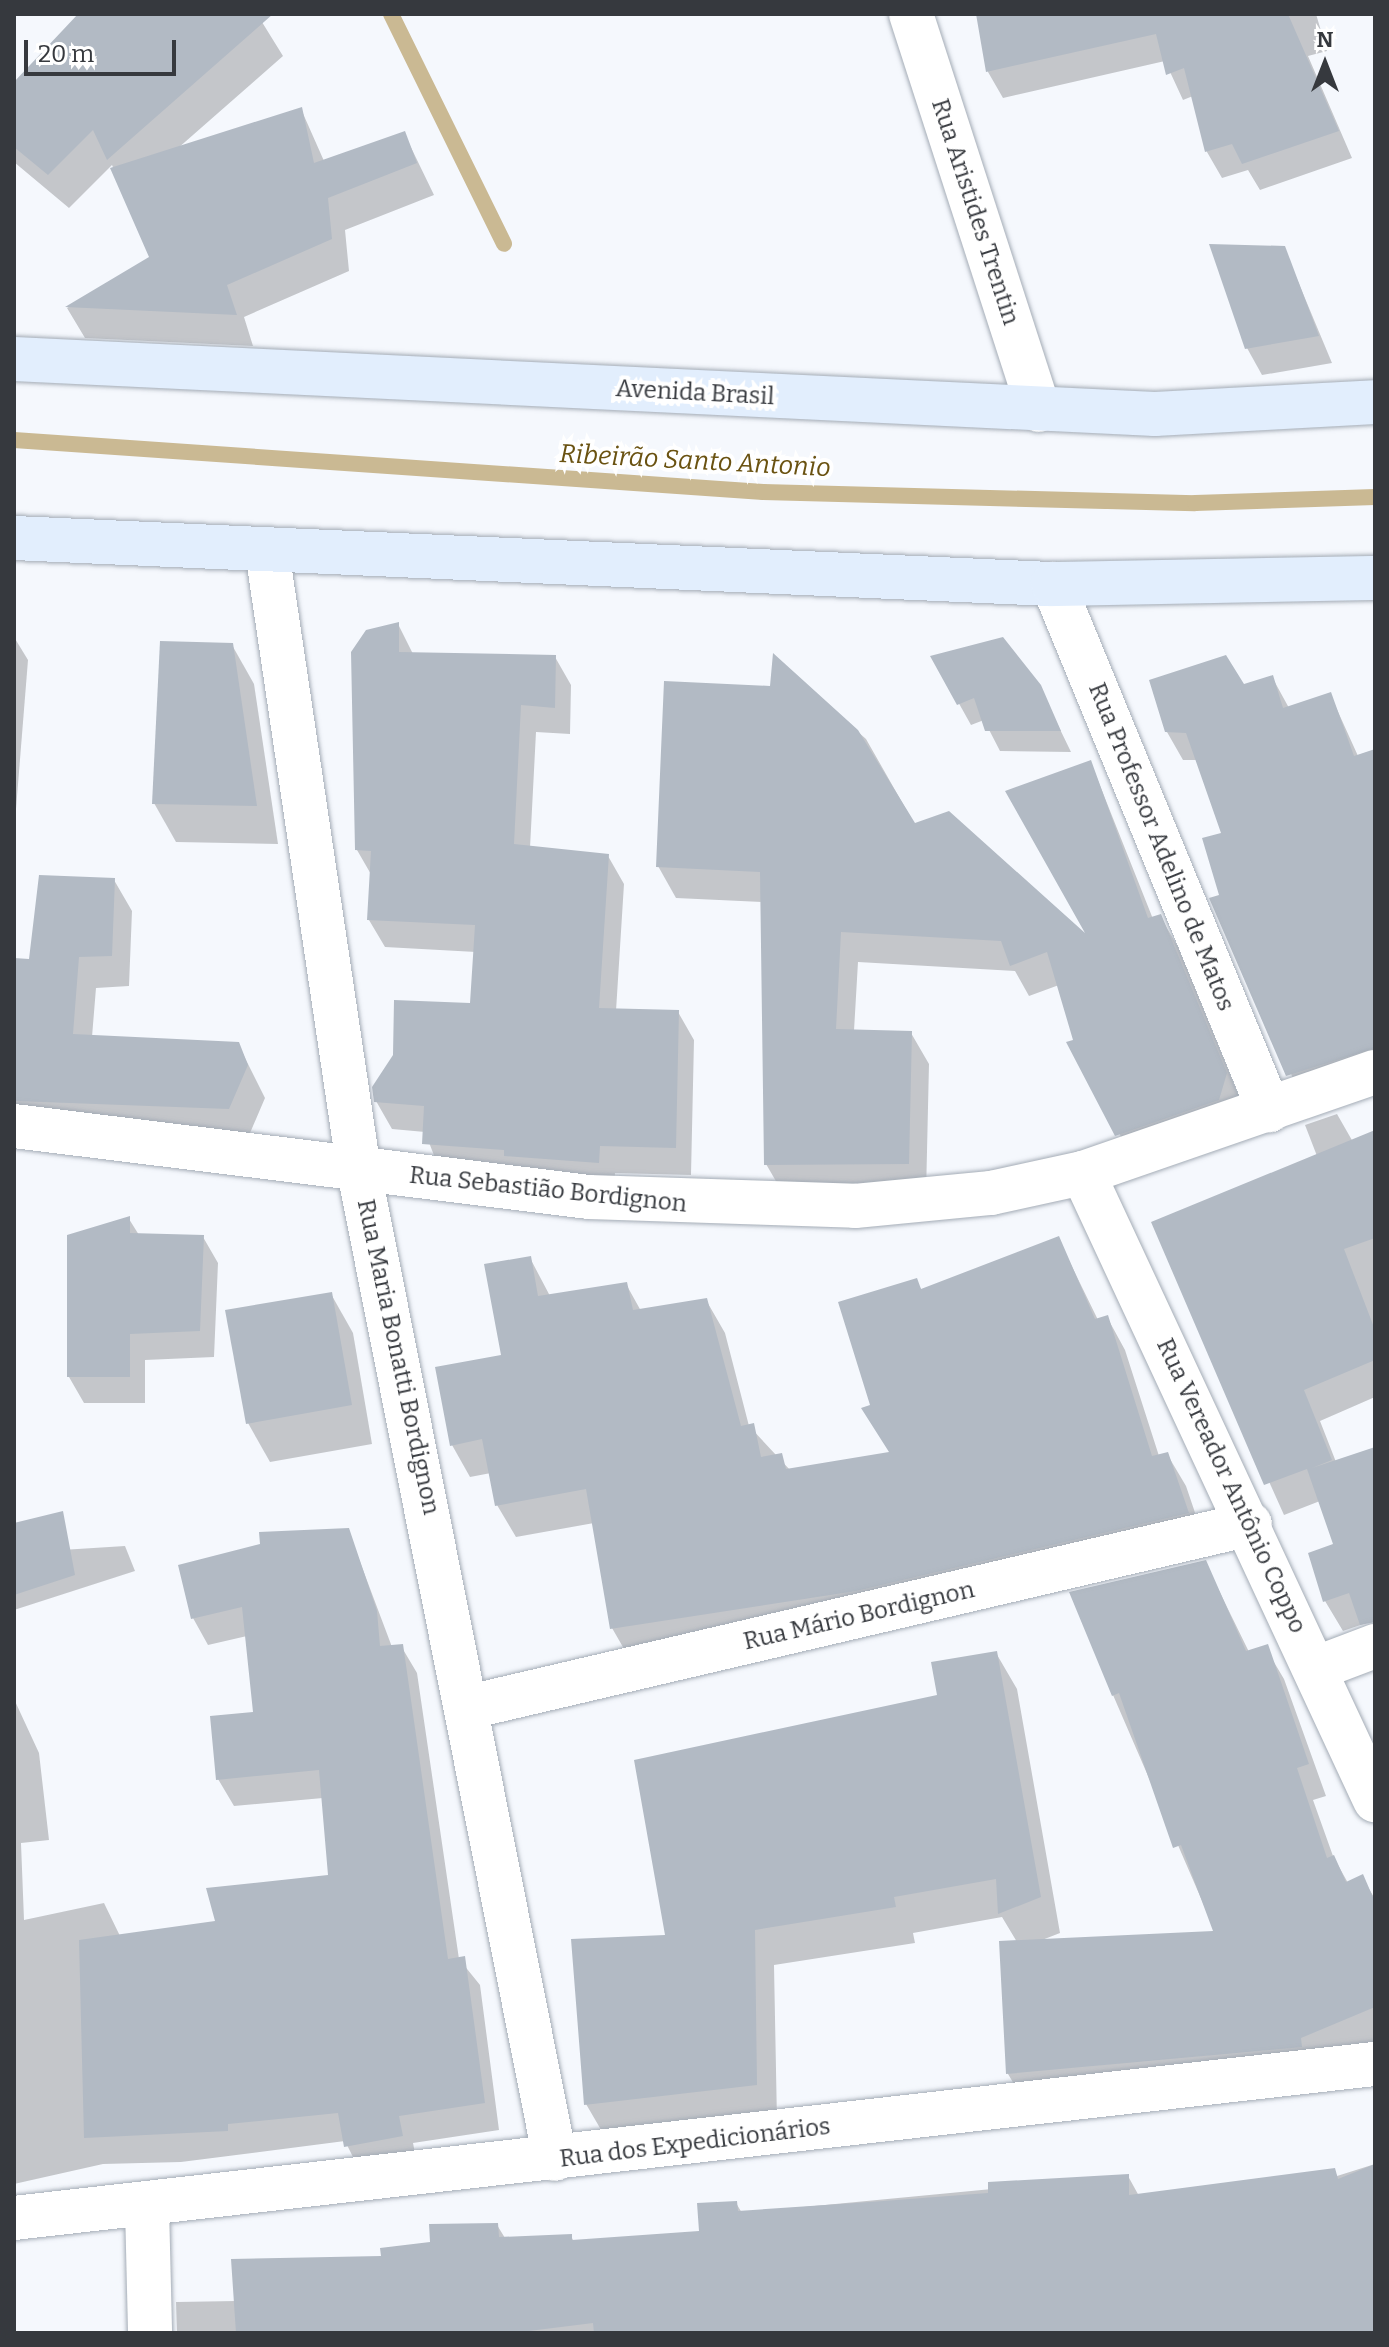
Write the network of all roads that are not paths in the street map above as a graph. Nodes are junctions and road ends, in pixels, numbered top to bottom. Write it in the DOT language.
graph roads {
  1 [pos="911,14"];
  2 [pos="14,359"];
  3 [pos="1375,402"];
  4 [pos="1039,410"];
  5 [pos="14,538"];
  6 [pos="267,551"];
  7 [pos="1375,578"];
  8 [pos="1053,584"];
  9 [pos="1375,1072"];
  10 [pos="1269,1110"];
  11 [pos="14,1126"];
  12 [pos="359,1171"];
  13 [pos="1083,1173"];
  14 [pos="1250,1524"];
  15 [pos="1375,1646"];
  16 [pos="1317,1668"];
  17 [pos="469,1707"];
  18 [pos="1375,1800"];
  19 [pos="1375,2064"];
  20 [pos="555,2159"];
  21 [pos="147,2207"];
  22 [pos="14,2218"];
  23 [pos="150,2333"];
  1 -- 4 [label="street, Rua Aristides Trentin"];
  2 -- 4 [label="main road, Avenida Brasil"];
  3 -- 4 [label="main road, Avenida Brasil"];
  5 -- 6 [label="main road"];
  6 -- 8 [label="main road"];
  6 -- 12 [label="street, Rua Maria Bonatti Bordignon"];
  7 -- 8 [label="main road"];
  8 -- 10 [label="street, Rua Professor Adelino de Matos"];
  9 -- 10 [label="street, Rua Sebastião Bordignon"];
  10 -- 13 [label="street, Rua Sebastião Bordignon"];
  11 -- 12 [label="street, Rua Sebastião Bordignon"];
  12 -- 13 [label="street, Rua Sebastião Bordignon"];
  12 -- 17 [label="street, Rua Maria Bonatti Bordignon"];
  13 -- 14 [label="street, Rua Vereador Antônio Coppo"];
  14 -- 16 [label="street, Rua Vereador Antônio Coppo"];
  14 -- 17 [label="street, Rua Mário Bordignon"];
  15 -- 16 [label="street"];
  16 -- 18 [label="street, Rua Vereador Antônio Coppo"];
  17 -- 20 [label="street, Rua Maria Bonatti Bordignon"];
  19 -- 20 [label="street, Rua dos Expedicionários"];
  20 -- 21 [label="street, Rua dos Expedicionários"];
  21 -- 22 [label="street, Rua dos Expedicionários"];
  21 -- 23 [label="street"];
}
